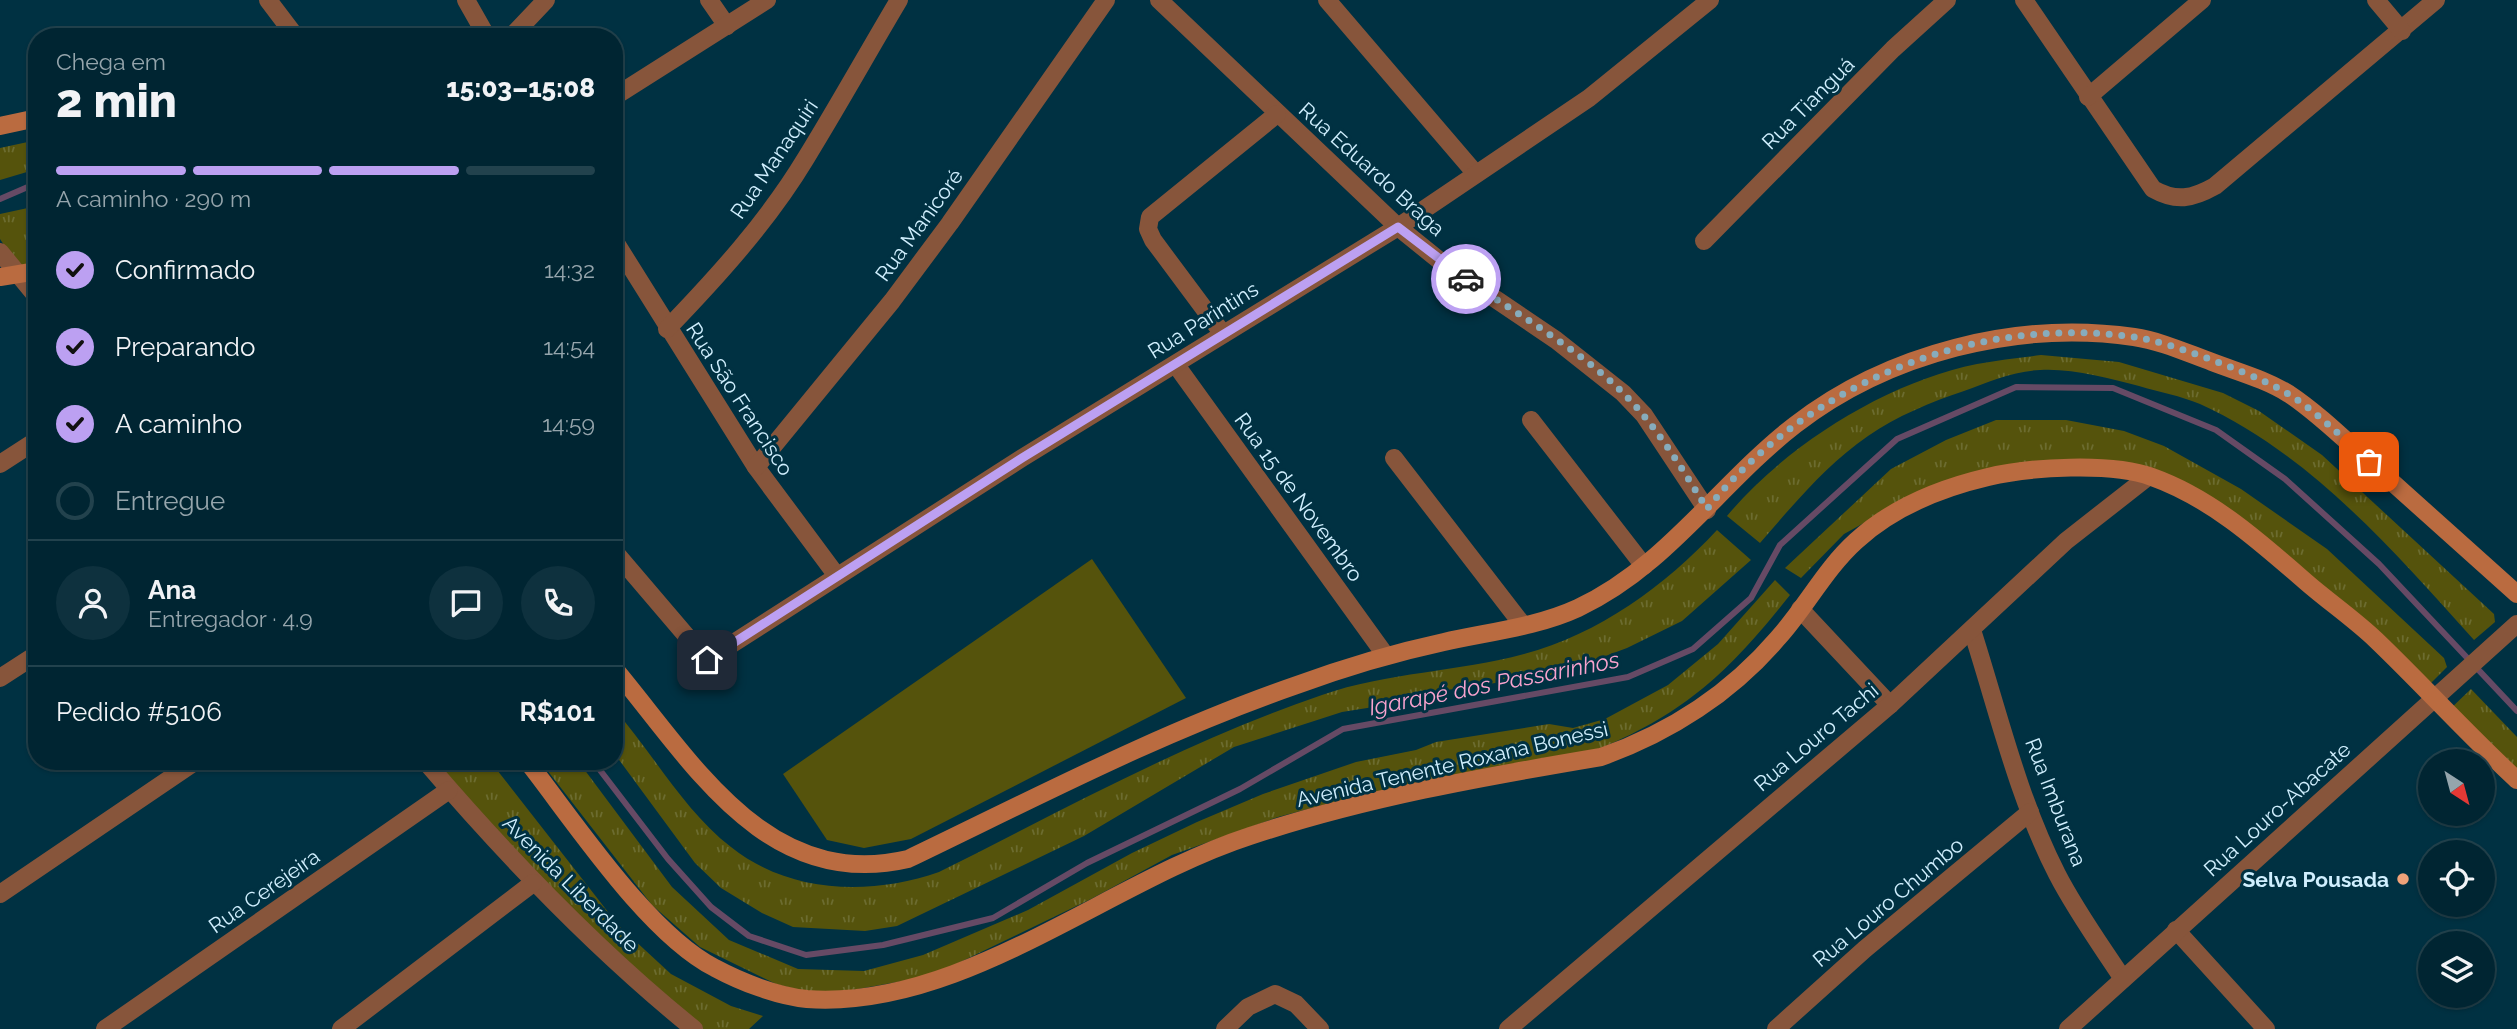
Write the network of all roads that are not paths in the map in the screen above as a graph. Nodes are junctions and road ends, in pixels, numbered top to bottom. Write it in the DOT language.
graph roads {
  1 [pos="268,0"];
  2 [pos="466,0"];
  3 [pos="546,0"];
  4 [pos="709,0"];
  5 [pos="768,0"];
  6 [pos="899,0"];
  7 [pos="1106,0"];
  8 [pos="1159,0"];
  9 [pos="1327,0"];
  10 [pos="1681,0"];
  11 [pos="1710,0"];
  12 [pos="1947,0"];
  13 [pos="2024,0"];
  14 [pos="2202,0"];
  15 [pos="2376,0"];
  16 [pos="2436,0"];
  17 [pos="1693,14"];
  18 [pos="727,26"];
  19 [pos="289,28"];
  20 [pos="482,28"];
  21 [pos="520,28"];
  22 [pos="2402,31"];
  23 [pos="623,91"];
  24 [pos="2088,97"];
  25 [pos="1277,114"];
  26 [pos="28,120"];
  27 [pos="0,126"];
  28 [pos="1476,174"];
  29 [pos="1398,227"];
  30 [pos="1704,242"];
  31 [pos="0,252"];
  32 [pos="623,255"];
  33 [pos="28,272"];
  34 [pos="8,275"];
  35 [pos="28,291"];
  36 [pos="667,329"];
  37 [pos="1223,334"];
  38 [pos="1176,365"];
  39 [pos="1531,420"];
  40 [pos="28,446"];
  41 [pos="1394,458"];
  42 [pos="0,464"];
  43 [pos="756,467"];
  44 [pos="2149,476"];
  45 [pos="1707,509"];
  46 [pos="623,562"];
  47 [pos="1644,566"];
  48 [pos="837,576"];
  49 [pos="2517,594"];
  50 [pos="1800,609"];
  51 [pos="1522,624"];
  52 [pos="2512,629"];
  53 [pos="1972,630"];
  54 [pos="1386,656"];
  55 [pos="28,660"];
  56 [pos="0,678"];
  57 [pos="623,679"];
  58 [pos="2434,698"];
  59 [pos="1890,705"];
  60 [pos="183,770"];
  61 [pos="432,770"];
  62 [pos="534,770"];
  63 [pos="2517,780"];
  64 [pos="449,790"];
  65 [pos="2030,812"];
  66 [pos="533,883"];
  67 [pos="0,894"];
  68 [pos="2176,930"];
  69 [pos="2123,979"];
  70 [pos="105,1029"];
  71 [pos="341,1029"];
  72 [pos="694,1029"];
  73 [pos="1225,1029"];
  74 [pos="1320,1029"];
  75 [pos="1508,1029"];
  76 [pos="1776,1029"];
  77 [pos="2068,1029"];
  78 [pos="2266,1029"];
  1 -- 19 [label="street"];
  2 -- 20 [label="street"];
  3 -- 21 [label="street"];
  4 -- 18 [label="street"];
  5 -- 18 [label="street"];
  6 -- 36 [label="street, Rua Manaquiri"];
  7 -- 43 [label="street, Rua Manicoré"];
  8 -- 25 [label="street, Rua Eduardo Braga"];
  9 -- 28 [label="street"];
  10 -- 17 [label="street"];
  11 -- 17 [label="street, Rua Parintins"];
  12 -- 30 [label="street, Rua Tianguá"];
  13 -- 24 [label="street"];
  14 -- 24 [label="street"];
  15 -- 22 [label="street"];
  16 -- 22 [label="street"];
  17 -- 28 [label="street, Rua Parintins"];
  18 -- 23 [label="street"];
  22 -- 24 [label="street"];
  25 -- 29 [label="street, Rua Eduardo Braga"];
  25 -- 37 [label="street"];
  26 -- 27 [label="street"];
  28 -- 29 [label="street, Rua Parintins"];
  29 -- 37 [label="street, Rua Parintins"];
  29 -- 45 [label="street, Rua Eduardo Braga"];
  31 -- 34 [label="street"];
  32 -- 36 [label="street, Rua São Francisco"];
  33 -- 34 [label="street"];
  34 -- 35 [label="street"];
  36 -- 43 [label="street, Rua São Francisco"];
  37 -- 38 [label="street, Rua Parintins"];
  38 -- 48 [label="street, Rua Parintins"];
  38 -- 54 [label="street, Rua 15 de Novembro"];
  39 -- 47 [label="street"];
  40 -- 42 [label="street"];
  41 -- 51 [label="street"];
  43 -- 48 [label="street, Rua São Francisco"];
  44 -- 50 [label="street, Avenida Tenente Roxana Bonessi"];
  44 -- 53 [label="street, Rua Louro Tachi"];
  44 -- 58 [label="street, Avenida Tenente Roxana Bonessi"];
  45 -- 47 [label="street"];
  45 -- 49 [label="street"];
  46 -- 48 [label="street, Rua Parintins"];
  47 -- 51 [label="street"];
  50 -- 59 [label="street"];
  50 -- 62 [label="street, Avenida Tenente Roxana Bonessi"];
  51 -- 54 [label="street"];
  52 -- 58 [label="street, Rua Louro-Abacate"];
  53 -- 59 [label="street, Rua Louro Tachi"];
  53 -- 65 [label="street, Rua Imburana"];
  54 -- 57 [label="street"];
  55 -- 56 [label="street"];
  58 -- 63 [label="street, Avenida Tenente Roxana Bonessi"];
  58 -- 68 [label="street, Rua Louro-Abacate"];
  59 -- 75 [label="street, Rua Louro Tachi"];
  60 -- 67 [label="street"];
  61 -- 64 [label="street, Avenida Liberdade"];
  64 -- 66 [label="street, Avenida Liberdade"];
  64 -- 70 [label="street, Rua Cerejeira"];
  65 -- 69 [label="street, Rua Imburana"];
  65 -- 76 [label="street, Rua Louro Chumbo"];
  66 -- 71 [label="street"];
  66 -- 72 [label="street, Avenida Liberdade"];
  68 -- 69 [label="street, Rua Louro-Abacate"];
  68 -- 78 [label="street"];
  69 -- 77 [label="street, Rua Louro-Abacate"];
  73 -- 74 [label="street"];
}
